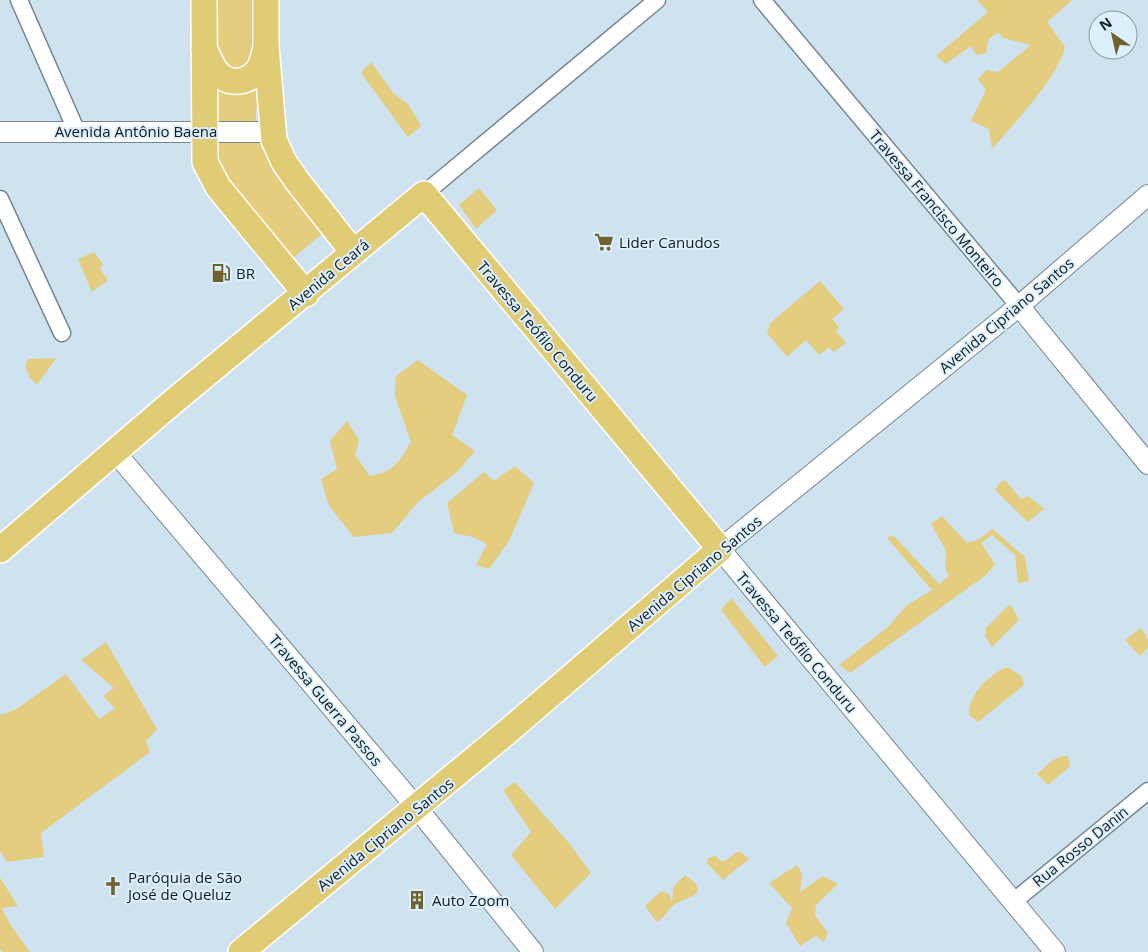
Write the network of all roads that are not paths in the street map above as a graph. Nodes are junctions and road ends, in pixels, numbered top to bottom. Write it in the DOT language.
graph roads {
  1 [pos="19,0"];
  2 [pos="204,0"];
  3 [pos="266,0"];
  4 [pos="657,0"];
  5 [pos="762,0"];
  6 [pos="266,46"];
  7 [pos="204,49"];
  8 [pos="203,130"];
  9 [pos="0,132"];
  10 [pos="77,132"];
  11 [pos="272,132"];
  12 [pos="424,194"];
  13 [pos="1148,195"];
  14 [pos="0,199"];
  15 [pos="354,252"];
  16 [pos="306,294"];
  17 [pos="1019,306"];
  18 [pos="62,333"];
  19 [pos="115,452"];
  20 [pos="1148,464"];
  21 [pos="720,549"];
  22 [pos="0,550"];
  23 [pos="1148,791"];
  24 [pos="417,808"];
  25 [pos="1013,902"];
  26 [pos="241,952"];
  27 [pos="533,952"];
  28 [pos="1055,952"];
  1 -- 10 [label="street"];
  2 -- 7 [label="main road"];
  3 -- 6 [label="main road"];
  4 -- 12 [label="street, Avenida Ceará"];
  5 -- 17 [label="street, Travessa Francisco Monteiro"];
  6 -- 7 [label="main road"];
  6 -- 11 [label="main road"];
  7 -- 8 [label="main road"];
  8 -- 10 [label="street, Avenida Antônio Baena"];
  8 -- 11 [label="street, Avenida Antônio Baena"];
  8 -- 16 [label="main road"];
  9 -- 10 [label="street, Avenida Antônio Baena"];
  11 -- 15 [label="main road"];
  12 -- 15 [label="main road, Avenida Ceará"];
  12 -- 21 [label="main road, Travessa Teófilo Conduru"];
  13 -- 17 [label="street, Avenida Cipriano Santos"];
  14 -- 18 [label="street"];
  15 -- 16 [label="main road, Avenida Ceará"];
  16 -- 19 [label="main road, Avenida Ceará"];
  17 -- 20 [label="street, Travessa Francisco Monteiro"];
  17 -- 21 [label="street, Avenida Cipriano Santos"];
  19 -- 22 [label="main road, Avenida Ceará"];
  19 -- 24 [label="street, Travessa Guerra Passos"];
  21 -- 24 [label="main road, Avenida Cipriano Santos"];
  21 -- 25 [label="street, Travessa Teófilo Conduru"];
  23 -- 25 [label="street, Rua Rosso Danin"];
  24 -- 26 [label="main road, Avenida Cipriano Santos"];
  24 -- 27 [label="street, Travessa Guerra Passos"];
  25 -- 28 [label="street, Travessa Teófilo Conduru"];
}
